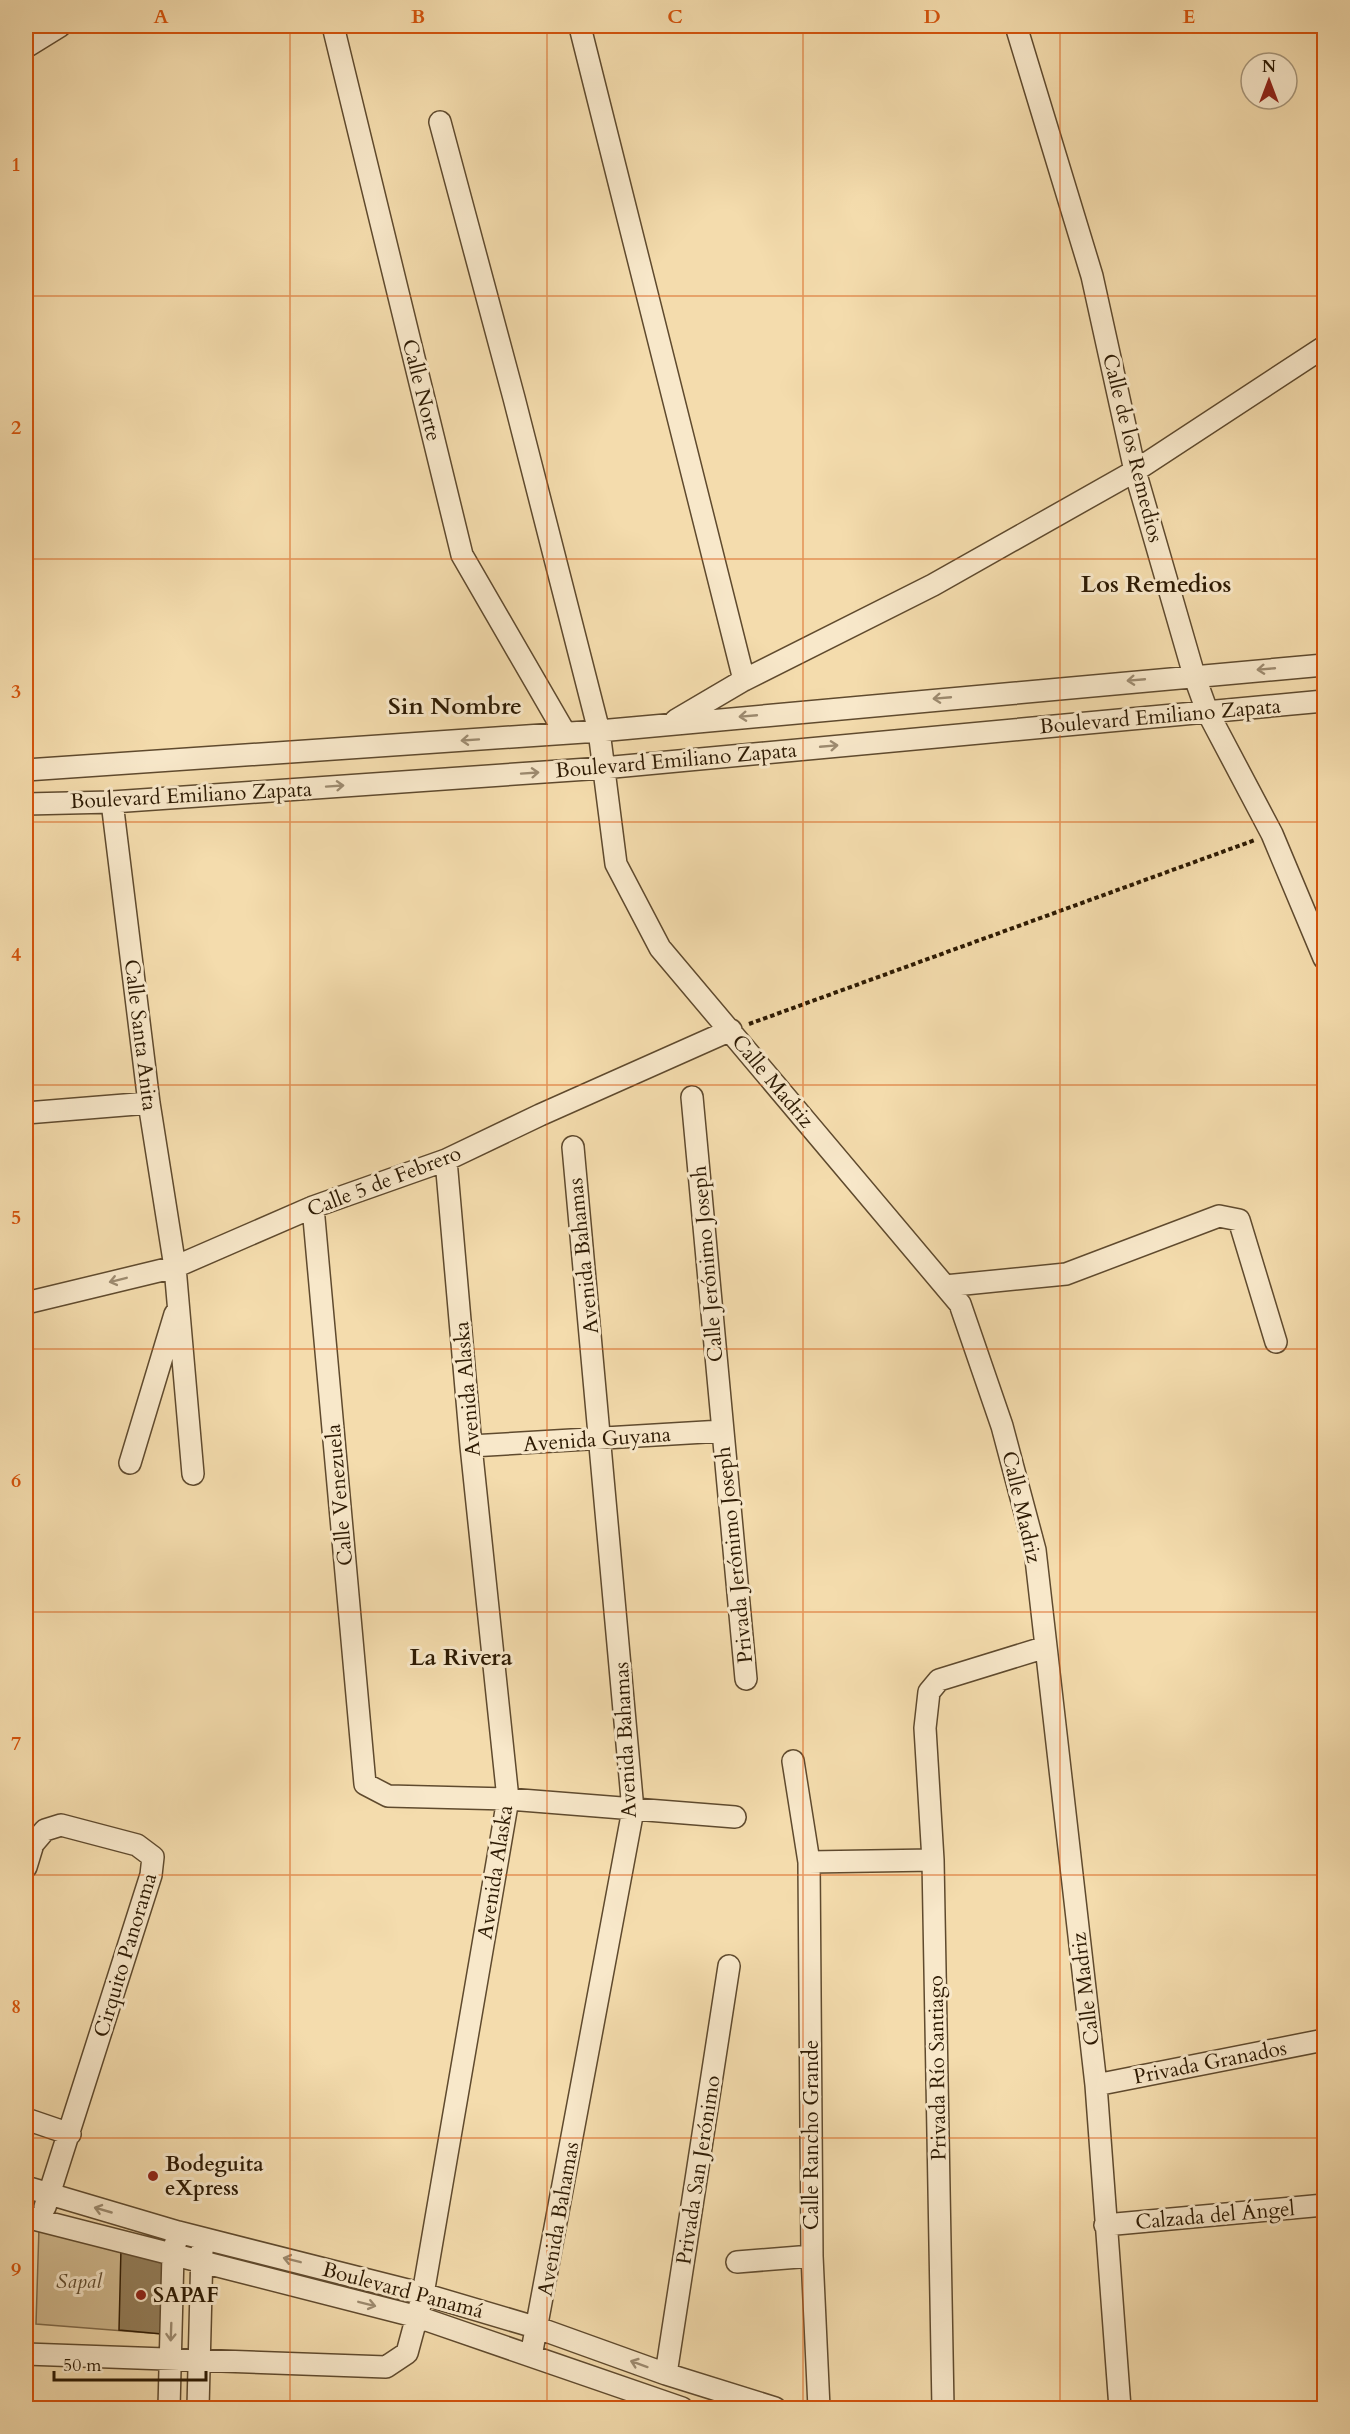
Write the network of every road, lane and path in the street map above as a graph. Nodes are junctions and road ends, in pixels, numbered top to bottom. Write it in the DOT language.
graph roads {
  1 [pos="60,26"];
  2 [pos="333,26"];
  3 [pos="1016,26"];
  4 [pos="580,27"];
  5 [pos="26,47"];
  6 [pos="440,122"];
  7 [pos="1324,347"];
  8 [pos="1135,471"];
  9 [pos="1324,665"];
  10 [pos="1194,675"];
  11 [pos="744,680"];
  12 [pos="1324,701"];
  13 [pos="1207,711"];
  14 [pos="670,724"];
  15 [pos="599,731"];
  16 [pos="565,734"];
  17 [pos="603,768"];
  18 [pos="26,770"];
  19 [pos="112,802"];
  20 [pos="26,804"];
  21 [pos="1272,834"];
  22 [pos="1322,944"];
  23 [pos="731,1030"];
  24 [pos="692,1097"];
  25 [pos="149,1103"];
  26 [pos="26,1113"];
  27 [pos="573,1147"];
  28 [pos="447,1160"];
  29 [pos="313,1207"];
  30 [pos="175,1267"];
  31 [pos="945,1286"];
  32 [pos="178,1301"];
  33 [pos="26,1303"];
  34 [pos="1276,1342"];
  35 [pos="722,1431"];
  36 [pos="601,1439"];
  37 [pos="471,1446"];
  38 [pos="130,1462"];
  39 [pos="193,1474"];
  40 [pos="1046,1647"];
  41 [pos="746,1679"];
  42 [pos="793,1761"];
  43 [pos="508,1799"];
  44 [pos="633,1810"];
  45 [pos="735,1816"];
  46 [pos="933,1860"];
  47 [pos="809,1862"];
  48 [pos="26,1867"];
  49 [pos="729,1966"];
  50 [pos="1324,2040"];
  51 [pos="1096,2085"];
  52 [pos="26,2119"];
  53 [pos="70,2134"];
  54 [pos="26,2187"];
  55 [pos="49,2194"];
  56 [pos="1324,2205"];
  57 [pos="34,2219"];
  58 [pos="1105,2225"];
  59 [pos="178,2232"];
  60 [pos="204,2238"];
  61 [pos="173,2254"];
  62 [pos="812,2256"];
  63 [pos="200,2262"];
  64 [pos="737,2262"];
  65 [pos="423,2294"];
  66 [pos="418,2317"];
  67 [pos="538,2328"];
  68 [pos="26,2354"];
  69 [pos="531,2356"];
  70 [pos="170,2361"];
  71 [pos="199,2362"];
  72 [pos="666,2374"];
  73 [pos="719,2400"];
  74 [pos="764,2407"];
  75 [pos="169,2409"];
  76 [pos="198,2409"];
  77 [pos="682,2409"];
  78 [pos="819,2409"];
  79 [pos="943,2409"];
  80 [pos="1120,2409"];
  1 -- 5 [label="street"];
  2 -- 16 [label="street, Calle Norte"];
  3 -- 8 [label="street, Calle de los Remedios"];
  4 -- 11 [label="street"];
  6 -- 15 [label="street, Calle Madriz"];
  7 -- 8 [label="street, Boulevard Emiliano Zapata"];
  8 -- 10 [label="street, Calle de los Remedios"];
  8 -- 11 [label="street, Boulevard Emiliano Zapata"];
  9 -- 10 [label="street, Boulevard Emiliano Zapata, one-way"];
  10 -- 13 [label="street, Calle de los Remedios"];
  10 -- 14 [label="street, Boulevard Emiliano Zapata, one-way"];
  11 -- 14 [label="street, Boulevard Emiliano Zapata"];
  12 -- 13 [label="street, Boulevard Emiliano Zapata"];
  17 -- 13 [label="street, Boulevard Emiliano Zapata, one-way"];
  13 -- 21 [label="street, Calle de los Remedios"];
  14 -- 15 [label="street, Boulevard Emiliano Zapata"];
  15 -- 16 [label="street, Boulevard Emiliano Zapata"];
  15 -- 17 [label="street, Calle Madriz"];
  16 -- 18 [label="street, Boulevard Emiliano Zapata, one-way"];
  19 -- 17 [label="street, Boulevard Emiliano Zapata, one-way"];
  17 -- 23 [label="street, Calle Madriz"];
  19 -- 20 [label="street, Boulevard Emiliano Zapata"];
  19 -- 25 [label="street, Calle Santa Anita"];
  21 -- 22 [label="street, Calle de los Remedios"];
  21 -- 23 [label="path"];
  23 -- 28 [label="street, Calle 5 de Febrero"];
  23 -- 31 [label="street, Calle Madriz"];
  24 -- 35 [label="street, Calle Jerónimo Joseph"];
  25 -- 26 [label="street"];
  25 -- 30 [label="street, Calle Santa Anita"];
  27 -- 36 [label="street, Avenida Bahamas"];
  28 -- 29 [label="street, Calle 5 de Febrero"];
  28 -- 37 [label="street, Avenida Alaska"];
  29 -- 30 [label="street, Calle 5 de Febrero"];
  29 -- 43 [label="street, Calle Venezuela"];
  30 -- 32 [label="street, Calle Santa Anita"];
  30 -- 33 [label="street, Calle 5 de Febrero, one-way"];
  31 -- 34 [label="street"];
  31 -- 40 [label="street, Calle Madriz"];
  32 -- 38 [label="street"];
  32 -- 39 [label="street, Calle Santa Anita"];
  35 -- 36 [label="street, Avenida Guyana"];
  35 -- 41 [label="street, Privada Jerónimo Joseph"];
  36 -- 37 [label="street, Avenida Guyana"];
  36 -- 44 [label="street, Avenida Bahamas"];
  37 -- 43 [label="street, Avenida Alaska"];
  40 -- 46 [label="street, Privada Río Santiago"];
  40 -- 51 [label="street, Calle Madriz"];
  42 -- 47 [label="street, Calle Rancho Grande"];
  43 -- 44 [label="street"];
  43 -- 65 [label="street, Avenida Alaska"];
  44 -- 45 [label="street"];
  44 -- 67 [label="street, Avenida Bahamas"];
  46 -- 47 [label="street"];
  46 -- 79 [label="street, Privada Río Santiago"];
  47 -- 62 [label="street, Calle Rancho Grande"];
  48 -- 53 [label="street, Cirquito Panorama"];
  49 -- 72 [label="street, Privada San Jerónimo"];
  50 -- 51 [label="street, Privada Granados"];
  51 -- 58 [label="street, Calle Madriz"];
  52 -- 53 [label="street"];
  53 -- 55 [label="street, Cirquito Panorama"];
  54 -- 55 [label="street, Boulevard Panamá"];
  55 -- 57 [label="street, Cirquito Panorama"];
  59 -- 55 [label="street, Boulevard Panamá, one-way"];
  56 -- 58 [label="street, Calzada del Ángel"];
  57 -- 61 [label="street, Boulevard Panamá"];
  58 -- 80 [label="street, Calle Madriz"];
  59 -- 60 [label="street, Boulevard Panamá"];
  59 -- 61 [label="street"];
  60 -- 63 [label="street"];
  65 -- 60 [label="street, Boulevard Panamá, one-way"];
  61 -- 63 [label="street, Boulevard Panamá"];
  61 -- 70 [label="street, one-way"];
  62 -- 64 [label="street"];
  62 -- 78 [label="street, Calle Rancho Grande"];
  63 -- 66 [label="street, Boulevard Panamá, one-way"];
  63 -- 71 [label="street"];
  65 -- 66 [label="street, Avenida Alaska"];
  65 -- 67 [label="street, Boulevard Panamá"];
  66 -- 69 [label="street, Boulevard Panamá"];
  66 -- 71 [label="street, Avenida Alaska"];
  67 -- 69 [label="street, Avenida Bahamas"];
  72 -- 67 [label="street, Boulevard Panamá, one-way"];
  68 -- 70 [label="street, Avenida Alaska"];
  69 -- 77 [label="street, Boulevard Panamá"];
  70 -- 71 [label="street, Avenida Alaska"];
  70 -- 75 [label="street"];
  71 -- 76 [label="street"];
  72 -- 73 [label="street, Boulevard Panamá"];
  73 -- 74 [label="street, Boulevard Panamá"];
}
